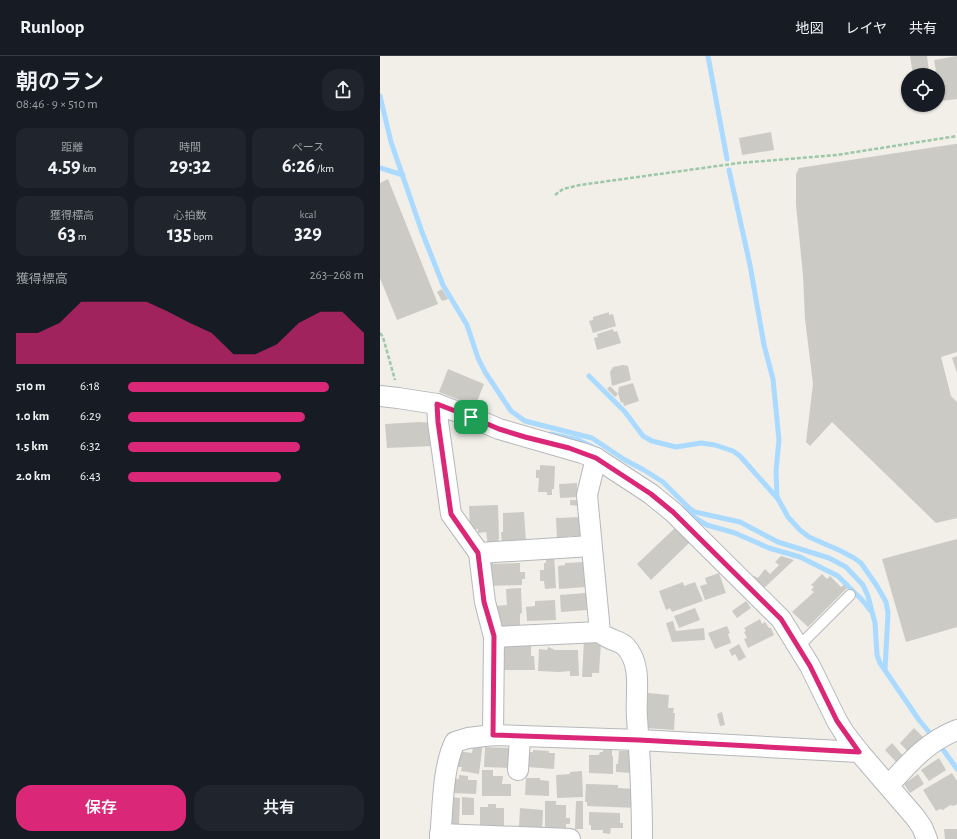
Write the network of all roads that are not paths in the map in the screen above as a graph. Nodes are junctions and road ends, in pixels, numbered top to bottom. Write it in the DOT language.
graph roads {
  1 [pos="389,397"];
  2 [pos="437,404"];
  3 [pos="596,458"];
  4 [pos="591,546"];
  5 [pos="478,553"];
  6 [pos="850,595"];
  7 [pos="600,632"];
  8 [pos="494,636"];
  9 [pos="798,647"];
  10 [pos="957,730"];
  11 [pos="493,735"];
  12 [pos="520,736"];
  13 [pos="639,740"];
  14 [pos="859,752"];
  15 [pos="518,770"];
  16 [pos="889,785"];
  17 [pos="440,836"];
  18 [pos="570,839"];
  19 [pos="642,839"];
  20 [pos="927,839"];
  1 -- 2 [label="street"];
  2 -- 3 [label="street"];
  2 -- 5 [label="street"];
  3 -- 4 [label="street"];
  3 -- 9 [label="street"];
  4 -- 5 [label="street"];
  4 -- 7 [label="street"];
  5 -- 8 [label="street"];
  6 -- 9 [label="lane"];
  7 -- 8 [label="street"];
  7 -- 13 [label="street"];
  8 -- 11 [label="street"];
  9 -- 14 [label="street"];
  10 -- 16 [label="street"];
  11 -- 12 [label="street"];
  11 -- 17 [label="street"];
  12 -- 13 [label="street"];
  12 -- 15 [label="street"];
  13 -- 14 [label="street"];
  13 -- 19 [label="street"];
  14 -- 16 [label="street"];
  16 -- 20 [label="street"];
  17 -- 18 [label="street"];
}
